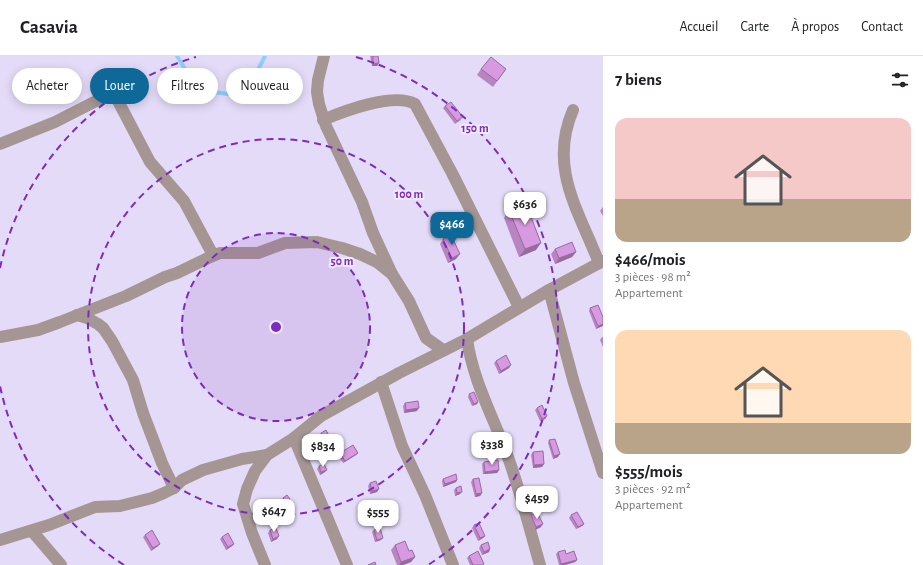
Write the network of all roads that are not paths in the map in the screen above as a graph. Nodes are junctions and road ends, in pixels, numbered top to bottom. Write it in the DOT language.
graph roads {
  1 [pos="324,56"];
  2 [pos="573,110"];
  3 [pos="323,120"];
  4 [pos="0,144"];
  5 [pos="213,255"];
  6 [pos="601,262"];
  7 [pos="392,274"];
  8 [pos="549,290"];
  9 [pos="519,307"];
  10 [pos="77,315"];
  11 [pos="0,337"];
  12 [pos="468,339"];
  13 [pos="443,350"];
  14 [pos="381,382"];
  15 [pos="294,438"];
  16 [pos="266,455"];
  17 [pos="603,473"];
  18 [pos="174,488"];
  19 [pos="32,531"];
  20 [pos="0,540"];
  21 [pos="61,565"];
  22 [pos="265,565"];
  23 [pos="347,565"];
  24 [pos="453,565"];
  25 [pos="540,565"];
  1 -- 3 [label="street"];
  2 -- 6 [label="street"];
  3 -- 7 [label="street"];
  3 -- 9 [label="street"];
  4 -- 5 [label="street"];
  5 -- 7 [label="street"];
  5 -- 10 [label="street"];
  6 -- 8 [label="street"];
  7 -- 13 [label="street"];
  8 -- 9 [label="street"];
  8 -- 17 [label="street"];
  9 -- 12 [label="street"];
  10 -- 11 [label="street"];
  10 -- 18 [label="street"];
  12 -- 13 [label="street"];
  12 -- 25 [label="street"];
  13 -- 14 [label="street"];
  14 -- 15 [label="street"];
  14 -- 24 [label="street"];
  15 -- 16 [label="street"];
  15 -- 23 [label="street"];
  16 -- 18 [label="street"];
  16 -- 22 [label="street"];
  18 -- 19 [label="street"];
  19 -- 20 [label="street"];
  19 -- 21 [label="street"];
}
